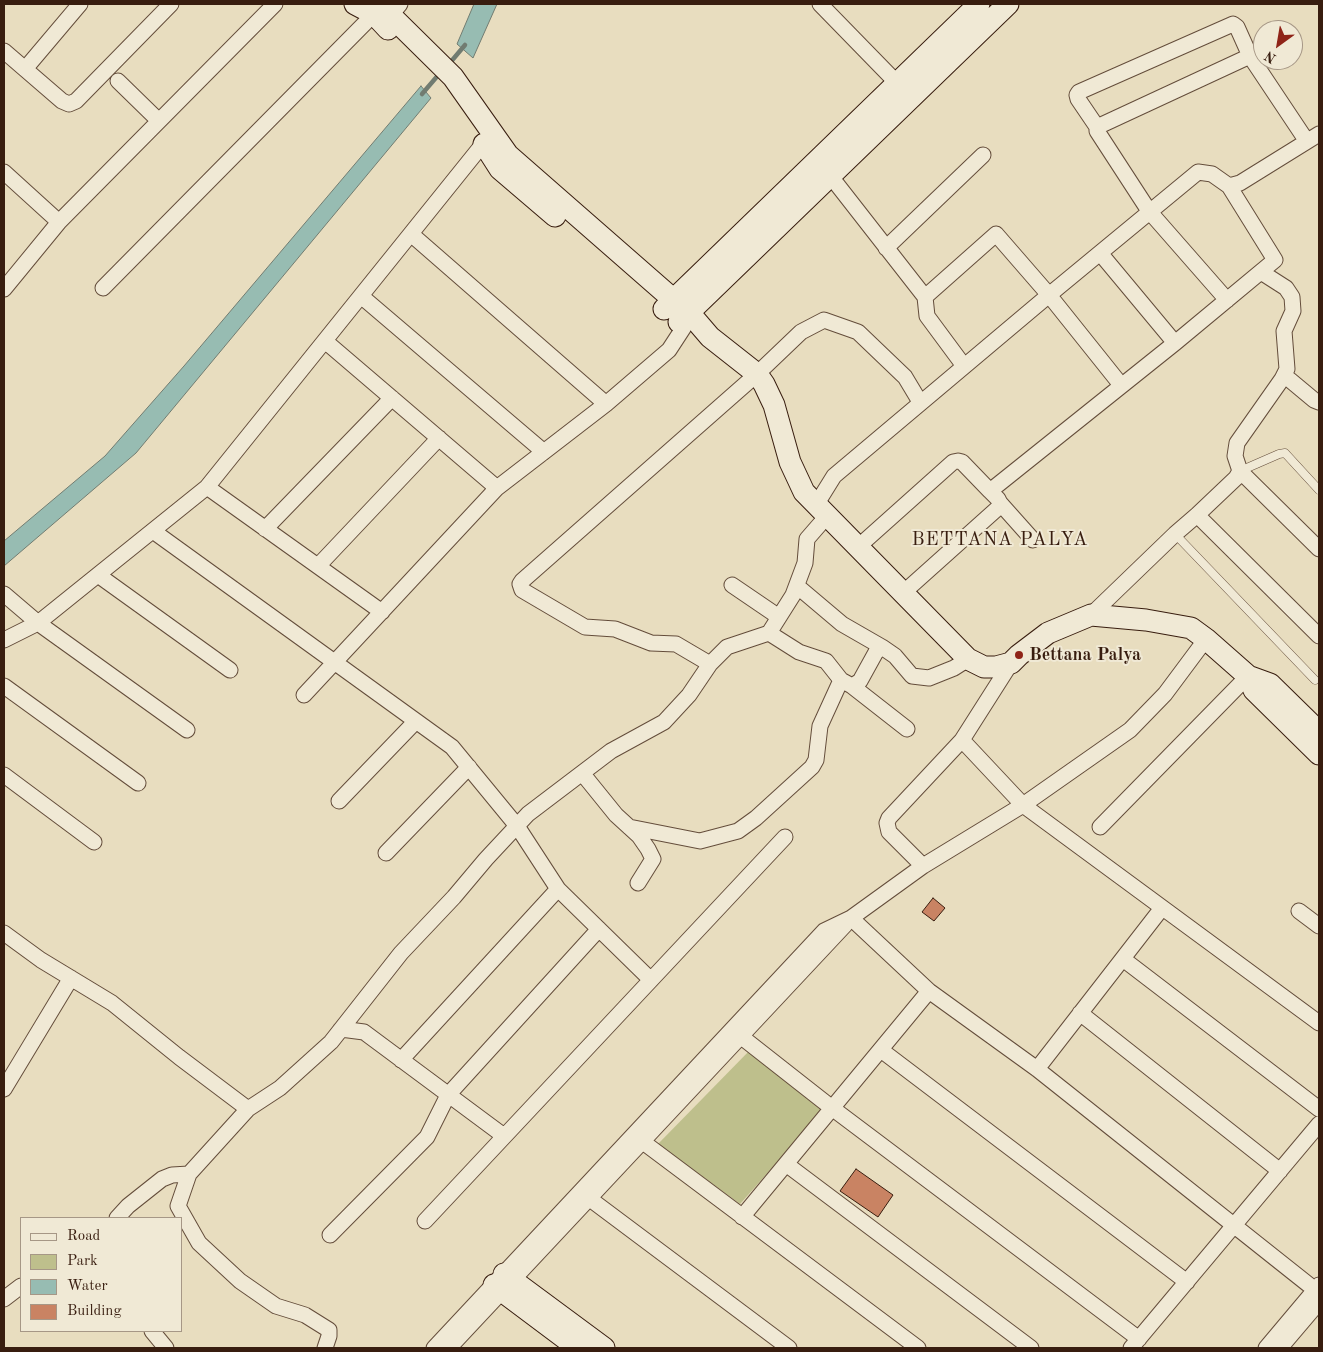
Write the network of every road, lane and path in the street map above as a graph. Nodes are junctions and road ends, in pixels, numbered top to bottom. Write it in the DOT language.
graph roads {
  1 [pos="80,4"];
  2 [pos="171,4"];
  3 [pos="275,4"];
  4 [pos="354,4"];
  5 [pos="820,4"];
  6 [pos="979,4"];
  7 [pos="1008,4"];
  8 [pos="386,9"];
  9 [pos="4,51"];
  10 [pos="1250,56"];
  11 [pos="25,69"];
  12 [pos="449,81"];
  13 [pos="118,82"];
  14 [pos="897,83"];
  15 [pos="159,121"];
  16 [pos="1096,127"];
  17 [pos="1313,137"];
  18 [pos="483,144"];
  19 [pos="983,156"];
  20 [pos="502,159"];
  21 [pos="824,168"];
  22 [pos="4,172"];
  23 [pos="1229,186"];
  24 [pos="1149,211"];
  25 [pos="59,222"];
  26 [pos="411,234"];
  27 [pos="886,248"];
  28 [pos="1100,253"];
  29 [pos="1261,272"];
  30 [pos="103,288"];
  31 [pos="4,289"];
  32 [pos="1048,295"];
  33 [pos="361,296"];
  34 [pos="925,297"];
  35 [pos="1228,300"];
  36 [pos="678,315"];
  37 [pos="325,341"];
  38 [pos="1175,343"];
  39 [pos="964,366"];
  40 [pos="757,374"];
  41 [pos="1284,375"];
  42 [pos="1121,385"];
  43 [pos="392,398"];
  44 [pos="920,402"];
  45 [pos="1319,402"];
  46 [pos="606,404"];
  47 [pos="439,438"];
  48 [pos="544,452"];
  49 [pos="1240,472"];
  50 [pos="207,488"];
  51 [pos="497,488"];
  52 [pos="1319,490"];
  53 [pos="990,491"];
  54 [pos="1000,503"];
  55 [pos="822,510"];
  56 [pos="1197,515"];
  57 [pos="265,529"];
  58 [pos="153,531"];
  59 [pos="1175,534"];
  60 [pos="1033,540"];
  61 [pos="858,547"];
  62 [pos="1319,549"];
  63 [pos="318,566"];
  64 [pos="98,575"];
  65 [pos="732,585"];
  66 [pos="797,586"];
  67 [pos="903,593"];
  68 [pos="4,594"];
  69 [pos="382,612"];
  70 [pos="1091,615"];
  71 [pos="780,617"];
  72 [pos="38,623"];
  73 [pos="769,633"];
  74 [pos="1319,636"];
  75 [pos="1206,638"];
  76 [pos="4,640"];
  77 [pos="882,647"];
  78 [pos="968,659"];
  79 [pos="334,663"];
  80 [pos="1011,663"];
  81 [pos="710,664"];
  82 [pos="230,670"];
  83 [pos="1248,676"];
  84 [pos="1315,680"];
  85 [pos="846,683"];
  86 [pos="4,686"];
  87 [pos="304,695"];
  88 [pos="416,721"];
  89 [pos="907,729"];
  90 [pos="186,730"];
  91 [pos="1319,732"];
  92 [pos="962,740"];
  93 [pos="1319,754"];
  94 [pos="469,767"];
  95 [pos="582,773"];
  96 [pos="4,775"];
  97 [pos="138,783"];
  98 [pos="339,801"];
  99 [pos="1023,805"];
  100 [pos="517,826"];
  101 [pos="629,827"];
  102 [pos="1100,827"];
  103 [pos="785,837"];
  104 [pos="94,842"];
  105 [pos="386,853"];
  106 [pos="923,866"];
  107 [pos="638,883"];
  108 [pos="558,889"];
  109 [pos="1162,908"];
  110 [pos="1299,911"];
  111 [pos="851,918"];
  112 [pos="1319,926"];
  113 [pos="599,929"];
  114 [pos="4,933"];
  115 [pos="1123,959"];
  116 [pos="71,978"];
  117 [pos="651,980"];
  118 [pos="929,991"];
  119 [pos="1080,1014"];
  120 [pos="1319,1023"];
  121 [pos="341,1029"];
  122 [pos="736,1033"];
  123 [pos="881,1050"];
  124 [pos="401,1060"];
  125 [pos="1037,1069"];
  126 [pos="4,1089"];
  127 [pos="448,1095"];
  128 [pos="832,1108"];
  129 [pos="248,1109"];
  130 [pos="1319,1109"];
  131 [pos="1319,1124"];
  132 [pos="504,1136"];
  133 [pos="638,1138"];
  134 [pos="786,1164"];
  135 [pos="1280,1171"];
  136 [pos="188,1174"];
  137 [pos="585,1195"];
  138 [pos="119,1217"];
  139 [pos="742,1217"];
  140 [pos="425,1221"];
  141 [pos="1234,1225"];
  142 [pos="330,1236"];
  143 [pos="1187,1282"];
  144 [pos="503,1283"];
  145 [pos="20,1287"];
  146 [pos="1318,1292"];
  147 [pos="4,1300"];
  148 [pos="153,1332"];
  149 [pos="1135,1343"];
  150 [pos="166,1348"];
  151 [pos="325,1348"];
  152 [pos="434,1348"];
  153 [pos="449,1348"];
  154 [pos="578,1348"];
  155 [pos="604,1348"];
  156 [pos="789,1348"];
  157 [pos="918,1348"];
  158 [pos="1031,1348"];
  159 [pos="1266,1348"];
  160 [pos="1280,1348"];
  1 -- 11 [label="street"];
  2 -- 11 [label="street"];
  3 -- 15 [label="street"];
  4 -- 8 [label="street"];
  5 -- 14 [label="street"];
  6 -- 14 [label="street"];
  7 -- 21 [label="street"];
  8 -- 12 [label="street"];
  8 -- 30 [label="street"];
  9 -- 11 [label="street"];
  10 -- 16 [label="street"];
  10 -- 16 [label="street"];
  10 -- 17 [label="street"];
  12 -- 18 [label="street"];
  12 -- 20 [label="street"];
  13 -- 15 [label="street"];
  14 -- 21 [label="street"];
  15 -- 25 [label="street"];
  16 -- 24 [label="street"];
  17 -- 23 [label="street"];
  18 -- 20 [label="street"];
  18 -- 26 [label="street"];
  19 -- 27 [label="street"];
  20 -- 36 [label="street"];
  21 -- 27 [label="street"];
  21 -- 36 [label="street"];
  22 -- 25 [label="street"];
  23 -- 24 [label="street"];
  23 -- 29 [label="street"];
  24 -- 28 [label="street"];
  24 -- 35 [label="street"];
  25 -- 31 [label="street"];
  26 -- 33 [label="street"];
  26 -- 46 [label="street"];
  27 -- 34 [label="street"];
  28 -- 32 [label="street"];
  28 -- 38 [label="street"];
  29 -- 35 [label="street"];
  29 -- 41 [label="street"];
  32 -- 34 [label="street"];
  32 -- 39 [label="street"];
  32 -- 42 [label="street"];
  33 -- 37 [label="street"];
  33 -- 48 [label="street"];
  34 -- 39 [label="street"];
  35 -- 38 [label="street"];
  36 -- 40 [label="street"];
  36 -- 46 [label="street"];
  37 -- 43 [label="street"];
  37 -- 50 [label="street"];
  38 -- 42 [label="street"];
  39 -- 44 [label="street"];
  40 -- 44 [label="street"];
  40 -- 55 [label="street"];
  40 -- 81 [label="street"];
  41 -- 45 [label="street"];
  41 -- 49 [label="street"];
  42 -- 53 [label="street"];
  43 -- 47 [label="street"];
  43 -- 57 [label="street"];
  44 -- 55 [label="street"];
  46 -- 48 [label="street"];
  47 -- 51 [label="street"];
  47 -- 63 [label="street"];
  48 -- 51 [label="street"];
  49 -- 52 [label="lane"];
  49 -- 56 [label="street"];
  49 -- 62 [label="street"];
  50 -- 57 [label="street"];
  50 -- 58 [label="street"];
  51 -- 69 [label="street"];
  53 -- 54 [label="street"];
  53 -- 61 [label="street"];
  54 -- 60 [label="street"];
  54 -- 67 [label="street"];
  55 -- 61 [label="street"];
  55 -- 66 [label="street"];
  56 -- 59 [label="street"];
  56 -- 74 [label="street"];
  57 -- 63 [label="street"];
  58 -- 64 [label="street"];
  58 -- 79 [label="street"];
  59 -- 70 [label="street"];
  59 -- 84 [label="lane"];
  61 -- 67 [label="street"];
  63 -- 69 [label="street"];
  64 -- 72 [label="street"];
  64 -- 82 [label="street"];
  65 -- 71 [label="street"];
  66 -- 71 [label="street"];
  66 -- 77 [label="street"];
  67 -- 78 [label="street"];
  68 -- 72 [label="street"];
  69 -- 79 [label="street"];
  70 -- 75 [label="street"];
  70 -- 80 [label="street"];
  71 -- 73 [label="street"];
  72 -- 76 [label="street"];
  72 -- 90 [label="street"];
  73 -- 81 [label="street"];
  73 -- 85 [label="street"];
  75 -- 83 [label="street"];
  75 -- 99 [label="street"];
  77 -- 78 [label="street"];
  77 -- 85 [label="street"];
  78 -- 80 [label="street"];
  79 -- 87 [label="street"];
  79 -- 88 [label="street"];
  80 -- 92 [label="street"];
  81 -- 95 [label="street"];
  83 -- 91 [label="street"];
  83 -- 93 [label="street"];
  83 -- 102 [label="street"];
  85 -- 89 [label="street"];
  85 -- 101 [label="street"];
  86 -- 97 [label="street"];
  88 -- 94 [label="street"];
  88 -- 98 [label="street"];
  92 -- 99 [label="street"];
  92 -- 106 [label="street"];
  94 -- 100 [label="street"];
  94 -- 105 [label="street"];
  95 -- 100 [label="street"];
  95 -- 101 [label="street"];
  96 -- 104 [label="street"];
  99 -- 106 [label="street"];
  99 -- 109 [label="street"];
  100 -- 108 [label="street"];
  100 -- 121 [label="street"];
  101 -- 107 [label="street"];
  103 -- 117 [label="street"];
  106 -- 111 [label="street"];
  108 -- 113 [label="street"];
  108 -- 124 [label="street"];
  109 -- 115 [label="street"];
  109 -- 120 [label="street"];
  110 -- 112 [label="street"];
  111 -- 118 [label="street"];
  111 -- 122 [label="street"];
  111 -- 122 [label="street"];
  113 -- 117 [label="street"];
  113 -- 127 [label="street"];
  114 -- 116 [label="street"];
  115 -- 119 [label="street"];
  115 -- 130 [label="street"];
  116 -- 126 [label="street"];
  116 -- 129 [label="street"];
  117 -- 132 [label="street"];
  118 -- 123 [label="street"];
  118 -- 125 [label="street"];
  119 -- 125 [label="street"];
  119 -- 135 [label="street"];
  121 -- 124 [label="street"];
  121 -- 129 [label="street"];
  122 -- 128 [label="street"];
  122 -- 133 [label="street"];
  123 -- 128 [label="street"];
  123 -- 143 [label="street"];
  124 -- 127 [label="street"];
  125 -- 141 [label="street"];
  127 -- 132 [label="street"];
  127 -- 142 [label="street"];
  128 -- 134 [label="street"];
  128 -- 149 [label="street"];
  129 -- 136 [label="street"];
  131 -- 135 [label="street"];
  132 -- 140 [label="street"];
  133 -- 137 [label="street"];
  133 -- 139 [label="street"];
  134 -- 139 [label="street"];
  134 -- 158 [label="street"];
  135 -- 141 [label="street"];
  136 -- 138 [label="street"];
  136 -- 151 [label="street"];
  137 -- 144 [label="street"];
  137 -- 156 [label="street"];
  139 -- 157 [label="street"];
  141 -- 143 [label="street"];
  141 -- 146 [label="street"];
  143 -- 149 [label="street"];
  144 -- 152 [label="street"];
  144 -- 153 [label="street"];
  144 -- 154 [label="street"];
  144 -- 155 [label="street"];
  145 -- 147 [label="street"];
  146 -- 159 [label="street"];
  146 -- 160 [label="street"];
  148 -- 150 [label="street"];
}
